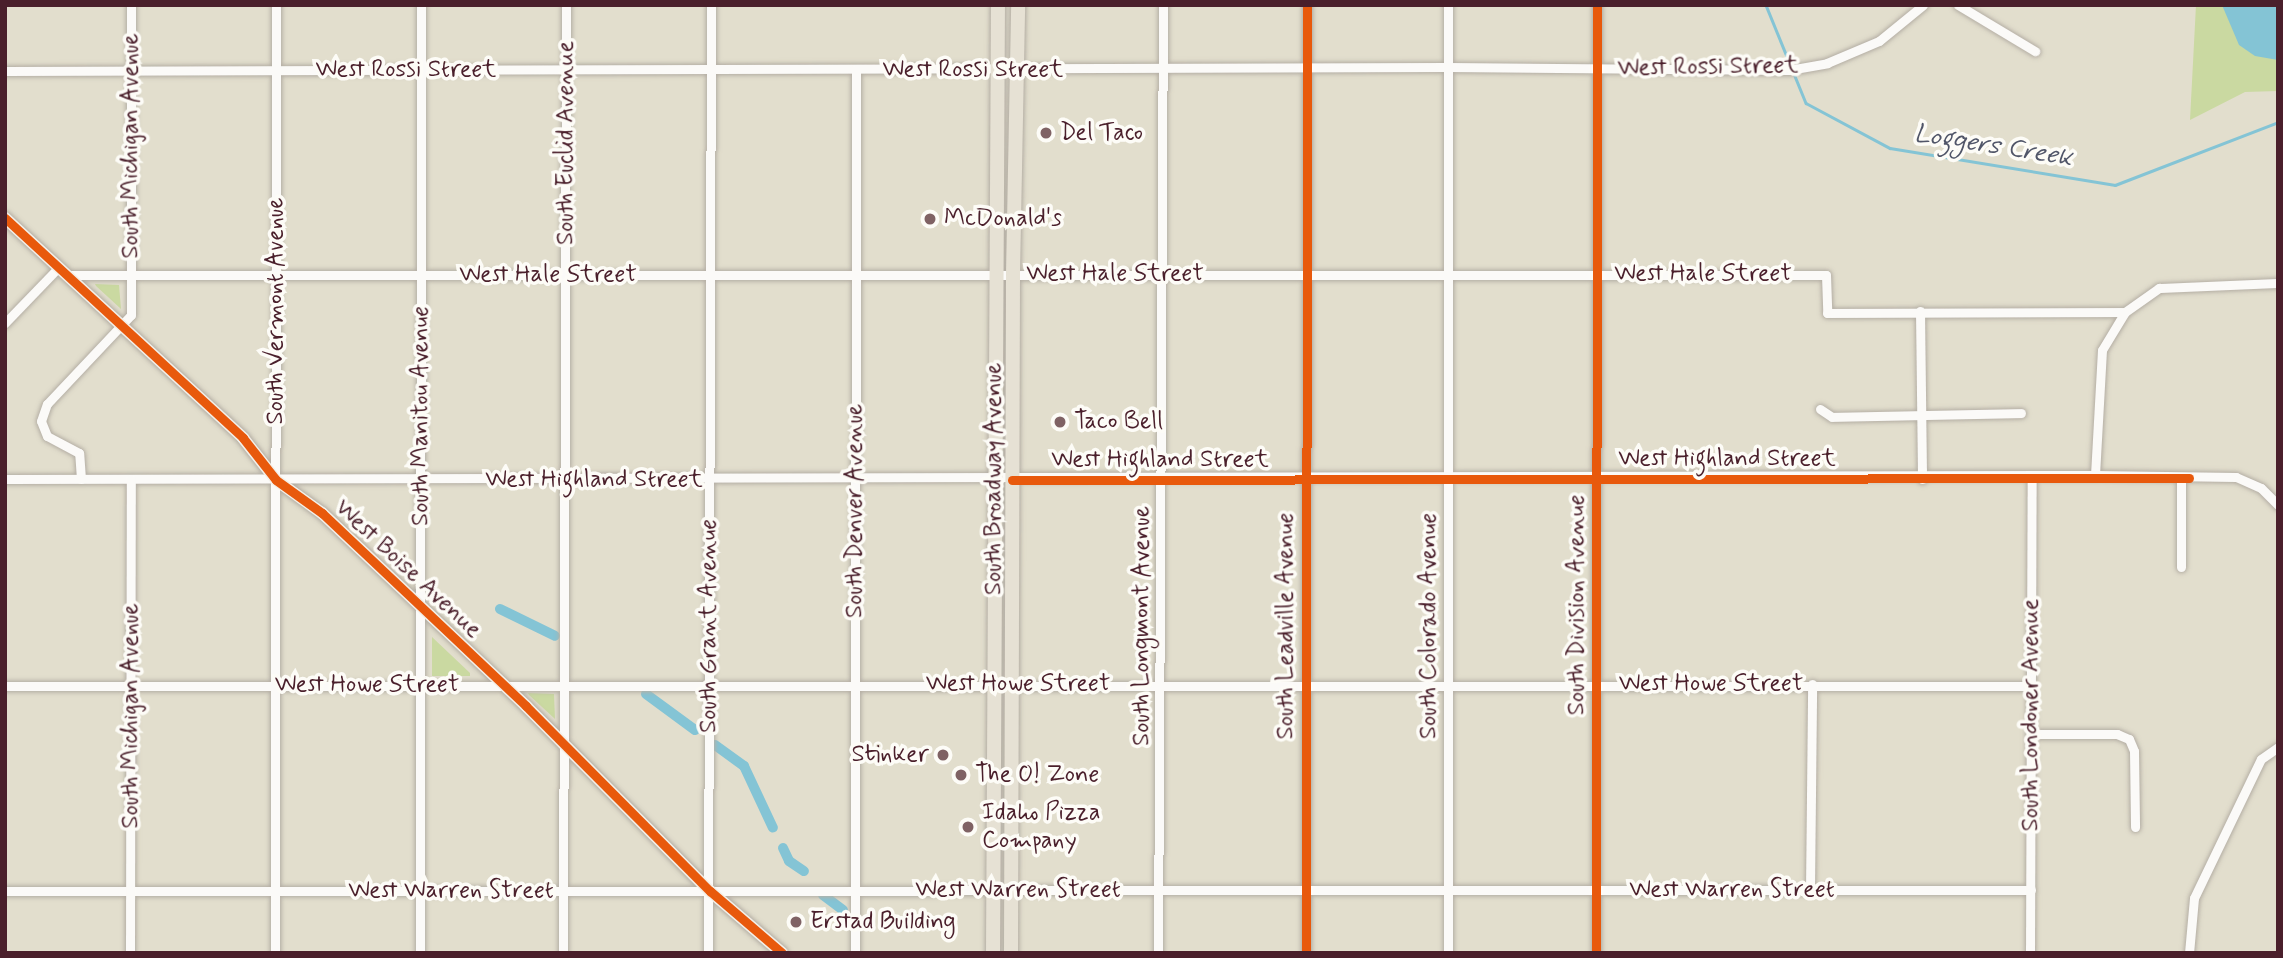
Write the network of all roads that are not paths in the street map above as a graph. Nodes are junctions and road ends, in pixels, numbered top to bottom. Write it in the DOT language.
graph roads {
  1 [pos="131,5"];
  2 [pos="276,5"];
  3 [pos="421,5"];
  4 [pos="566,5"];
  5 [pos="711,5"];
  6 [pos="998,5"];
  7 [pos="1018,5"];
  8 [pos="1163,5"];
  9 [pos="1307,5"];
  10 [pos="1448,5"];
  11 [pos="1597,5"];
  12 [pos="1923,5"];
  13 [pos="1958,5"];
  14 [pos="2035,51"];
  15 [pos="1448,67"];
  16 [pos="1163,69"];
  17 [pos="1307,69"];
  18 [pos="1597,69"];
  19 [pos="421,70"];
  20 [pos="566,70"];
  21 [pos="711,70"];
  22 [pos="856,70"];
  23 [pos="999,70"];
  24 [pos="1017,70"];
  25 [pos="5,71"];
  26 [pos="131,71"];
  27 [pos="276,71"];
  28 [pos="5,218"];
  29 [pos="63,271"];
  30 [pos="856,274"];
  31 [pos="995,274"];
  32 [pos="1013,274"];
  33 [pos="1162,274"];
  34 [pos="1307,274"];
  35 [pos="1448,274"];
  36 [pos="1597,274"];
  37 [pos="131,275"];
  38 [pos="276,275"];
  39 [pos="421,275"];
  40 [pos="566,275"];
  41 [pos="710,275"];
  42 [pos="2278,284"];
  43 [pos="1920,311"];
  44 [pos="2125,312"];
  45 [pos="5,323"];
  46 [pos="124,326"];
  47 [pos="1820,409"];
  48 [pos="2021,413"];
  49 [pos="1921,416"];
  50 [pos="2095,475"];
  51 [pos="1597,478"];
  52 [pos="2032,478"];
  53 [pos="2185,478"];
  54 [pos="5,479"];
  55 [pos="81,479"];
  56 [pos="131,479"];
  57 [pos="1161,479"];
  58 [pos="1307,479"];
  59 [pos="1448,479"];
  60 [pos="1922,479"];
  61 [pos="276,480"];
  62 [pos="420,480"];
  63 [pos="565,480"];
  64 [pos="710,480"];
  65 [pos="855,480"];
  66 [pos="994,480"];
  67 [pos="1012,480"];
  68 [pos="2278,505"];
  69 [pos="2182,567"];
  70 [pos="421,606"];
  71 [pos="1448,683"];
  72 [pos="1596,683"];
  73 [pos="709,684"];
  74 [pos="855,684"];
  75 [pos="994,684"];
  76 [pos="1012,684"];
  77 [pos="1161,684"];
  78 [pos="1306,684"];
  79 [pos="1812,684"];
  80 [pos="131,685"];
  81 [pos="276,685"];
  82 [pos="421,685"];
  83 [pos="503,685"];
  84 [pos="564,685"];
  85 [pos="5,686"];
  86 [pos="2031,686"];
  87 [pos="2031,734"];
  88 [pos="563,744"];
  89 [pos="2278,747"];
  90 [pos="2135,827"];
  91 [pos="855,890"];
  92 [pos="993,890"];
  93 [pos="1011,890"];
  94 [pos="1159,890"];
  95 [pos="1306,890"];
  96 [pos="1448,890"];
  97 [pos="1596,890"];
  98 [pos="1810,890"];
  99 [pos="2031,890"];
  100 [pos="5,891"];
  101 [pos="130,891"];
  102 [pos="275,891"];
  103 [pos="420,891"];
  104 [pos="564,891"];
  105 [pos="710,891"];
  106 [pos="130,953"];
  107 [pos="275,953"];
  108 [pos="420,953"];
  109 [pos="564,953"];
  110 [pos="708,953"];
  111 [pos="782,953"];
  112 [pos="855,953"];
  113 [pos="993,953"];
  114 [pos="1011,953"];
  115 [pos="1158,953"];
  116 [pos="1306,953"];
  117 [pos="1448,953"];
  118 [pos="1596,953"];
  119 [pos="2030,953"];
  120 [pos="2189,953"];
  1 -- 26 [label="street, South Michigan Avenue"];
  2 -- 27 [label="street, South Vermont Avenue"];
  3 -- 19 [label="street, South Manitou Avenue"];
  4 -- 20 [label="street, South Euclid Avenue"];
  5 -- 21 [label="street, South Grant Avenue"];
  6 -- 23 [label="main road, South Broadway Avenue"];
  7 -- 24 [label="main road, South Broadway Avenue"];
  8 -- 16 [label="street, South Longmont Avenue"];
  9 -- 17 [label="street, South Leadville Avenue"];
  10 -- 15 [label="street, South Colorado Avenue"];
  11 -- 18 [label="street, South Division Avenue"];
  12 -- 18 [label="street, West Rossi Street"];
  13 -- 14 [label="street"];
  15 -- 17 [label="street, West Rossi Street"];
  15 -- 18 [label="street, West Rossi Street"];
  15 -- 35 [label="street, South Colorado Avenue"];
  16 -- 17 [label="street, West Rossi Street"];
  16 -- 24 [label="street, West Rossi Street"];
  16 -- 33 [label="street, South Longmont Avenue"];
  17 -- 34 [label="street, South Leadville Avenue"];
  18 -- 36 [label="street, South Division Avenue"];
  19 -- 20 [label="street, West Rossi Street"];
  19 -- 27 [label="street, West Rossi Street"];
  19 -- 39 [label="street, South Manitou Avenue"];
  20 -- 21 [label="street, West Rossi Street"];
  20 -- 40 [label="street, South Euclid Avenue"];
  21 -- 22 [label="street, West Rossi Street"];
  21 -- 41 [label="street, South Grant Avenue"];
  22 -- 23 [label="street, West Rossi Street"];
  22 -- 30 [label="street, South Denver Avenue"];
  23 -- 24 [label="street, West Rossi Street"];
  23 -- 31 [label="main road, South Broadway Avenue"];
  24 -- 32 [label="main road, South Broadway Avenue"];
  25 -- 26 [label="street, West Rossi Street"];
  26 -- 27 [label="street, West Rossi Street"];
  26 -- 37 [label="street, South Michigan Avenue"];
  27 -- 38 [label="street, South Vermont Avenue"];
  28 -- 29 [label="street, West Boise Avenue"];
  29 -- 37 [label="street, West Hale Street"];
  29 -- 45 [label="street"];
  29 -- 46 [label="street, West Boise Avenue"];
  30 -- 31 [label="street, West Hale Street"];
  30 -- 41 [label="street, West Hale Street"];
  30 -- 65 [label="street, South Denver Avenue"];
  31 -- 32 [label="street, West Hale Street"];
  31 -- 66 [label="main road, South Broadway Avenue"];
  32 -- 33 [label="street, West Hale Street"];
  32 -- 67 [label="main road, South Broadway Avenue"];
  33 -- 34 [label="street, West Hale Street"];
  33 -- 57 [label="street, South Longmont Avenue"];
  34 -- 35 [label="street, West Hale Street"];
  34 -- 58 [label="street, South Leadville Avenue"];
  35 -- 36 [label="street, West Hale Street"];
  35 -- 59 [label="street, South Colorado Avenue"];
  36 -- 43 [label="street, West Hale Street"];
  36 -- 51 [label="street, South Division Avenue"];
  37 -- 38 [label="street, West Hale Street"];
  37 -- 46 [label="street, South Michigan Avenue"];
  38 -- 39 [label="street, West Hale Street"];
  38 -- 61 [label="street, South Vermont Avenue"];
  39 -- 40 [label="street, West Hale Street"];
  39 -- 62 [label="street, South Manitou Avenue"];
  40 -- 41 [label="street, West Hale Street"];
  40 -- 63 [label="street, South Euclid Avenue"];
  41 -- 64 [label="street, South Grant Avenue"];
  42 -- 44 [label="street"];
  43 -- 44 [label="street, West Hale Street"];
  43 -- 49 [label="street"];
  44 -- 50 [label="street"];
  46 -- 55 [label="street"];
  46 -- 61 [label="street, West Boise Avenue"];
  47 -- 49 [label="street"];
  48 -- 49 [label="street"];
  49 -- 60 [label="street"];
  50 -- 52 [label="street, West Highland Street"];
  50 -- 53 [label="street, West Highland Street"];
  51 -- 59 [label="street, West Highland Street"];
  51 -- 60 [label="street, West Highland Street"];
  51 -- 72 [label="street, South Division Avenue"];
  52 -- 60 [label="street, West Highland Street"];
  52 -- 86 [label="street, South Londoner Avenue"];
  53 -- 68 [label="street, West Highland Street"];
  53 -- 69 [label="street"];
  54 -- 55 [label="street, West Highland Street"];
  55 -- 56 [label="street, West Highland Street"];
  56 -- 61 [label="street, West Highland Street"];
  56 -- 80 [label="street, South Michigan Avenue"];
  57 -- 58 [label="street, West Highland Street"];
  57 -- 67 [label="street, West Highland Street"];
  57 -- 77 [label="street, South Longmont Avenue"];
  58 -- 59 [label="street, West Highland Street"];
  58 -- 78 [label="street, South Leadville Avenue"];
  59 -- 71 [label="street, South Colorado Avenue"];
  61 -- 62 [label="street, West Highland Street"];
  61 -- 70 [label="street, West Boise Avenue"];
  61 -- 81 [label="street, South Vermont Avenue"];
  62 -- 63 [label="street, West Highland Street"];
  62 -- 70 [label="street, South Manitou Avenue"];
  63 -- 64 [label="street, West Highland Street"];
  63 -- 84 [label="street, South Euclid Avenue"];
  64 -- 65 [label="street, West Highland Street"];
  64 -- 73 [label="street, South Grant Avenue"];
  65 -- 66 [label="street, West Highland Street"];
  65 -- 74 [label="street, South Denver Avenue"];
  66 -- 67 [label="street, West Highland Street"];
  66 -- 75 [label="main road, South Broadway Avenue"];
  67 -- 76 [label="main road, South Broadway Avenue"];
  70 -- 82 [label="street, South Manitou Avenue"];
  70 -- 83 [label="street, West Boise Avenue"];
  71 -- 72 [label="street, West Howe Street"];
  71 -- 78 [label="street, West Howe Street"];
  71 -- 96 [label="street, South Colorado Avenue"];
  72 -- 79 [label="street, West Howe Street"];
  72 -- 97 [label="street, South Division Avenue"];
  73 -- 74 [label="street, West Howe Street"];
  73 -- 84 [label="street, West Howe Street"];
  73 -- 105 [label="street, South Grant Avenue"];
  74 -- 75 [label="street, West Howe Street"];
  74 -- 91 [label="street, South Denver Avenue"];
  75 -- 76 [label="street, West Howe Street"];
  75 -- 92 [label="main road, South Broadway Avenue"];
  76 -- 77 [label="street, West Howe Street"];
  76 -- 93 [label="main road, South Broadway Avenue"];
  77 -- 78 [label="street, West Howe Street"];
  77 -- 94 [label="street, South Longmont Avenue"];
  78 -- 95 [label="street, South Leadville Avenue"];
  79 -- 86 [label="street, West Howe Street"];
  79 -- 98 [label="street"];
  80 -- 81 [label="street, West Howe Street"];
  80 -- 85 [label="street, West Howe Street"];
  80 -- 101 [label="street, South Michigan Avenue"];
  81 -- 82 [label="street, West Howe Street"];
  81 -- 102 [label="street, South Vermont Avenue"];
  82 -- 83 [label="street, West Howe Street"];
  82 -- 103 [label="street, South Manitou Avenue"];
  83 -- 84 [label="street, West Howe Street"];
  83 -- 88 [label="street, West Boise Avenue"];
  84 -- 88 [label="street, South Euclid Avenue"];
  86 -- 87 [label="street, South Londoner Avenue"];
  87 -- 90 [label="street"];
  87 -- 99 [label="street, South Londoner Avenue"];
  88 -- 104 [label="street, South Euclid Avenue"];
  88 -- 105 [label="street, West Boise Avenue"];
  89 -- 120 [label="street"];
  91 -- 92 [label="street, West Warren Street"];
  91 -- 105 [label="street, West Warren Street"];
  91 -- 112 [label="street, South Denver Avenue"];
  92 -- 93 [label="street, West Warren Street"];
  92 -- 113 [label="main road, South Broadway Avenue"];
  93 -- 94 [label="street, West Warren Street"];
  93 -- 114 [label="main road, South Broadway Avenue"];
  94 -- 95 [label="street, West Warren Street"];
  94 -- 115 [label="street, South Longmont Avenue"];
  95 -- 96 [label="street, West Warren Street"];
  95 -- 116 [label="street, South Leadville Avenue"];
  96 -- 97 [label="street, West Warren Street"];
  96 -- 117 [label="street, South Colorado Avenue"];
  97 -- 98 [label="street, West Warren Street"];
  97 -- 118 [label="street, South Division Avenue"];
  98 -- 99 [label="street, West Warren Street"];
  99 -- 119 [label="street, South Londoner Avenue"];
  100 -- 101 [label="street, West Warren Street"];
  101 -- 102 [label="street, West Warren Street"];
  101 -- 106 [label="street, South Michigan Avenue"];
  102 -- 103 [label="street, West Warren Street"];
  102 -- 107 [label="street, South Vermont Avenue"];
  103 -- 104 [label="street, West Warren Street"];
  103 -- 108 [label="street, South Manitou Avenue"];
  104 -- 105 [label="street, West Warren Street"];
  104 -- 109 [label="street, South Euclid Avenue"];
  105 -- 110 [label="street, South Grant Avenue"];
  105 -- 111 [label="street, West Boise Avenue"];
}
